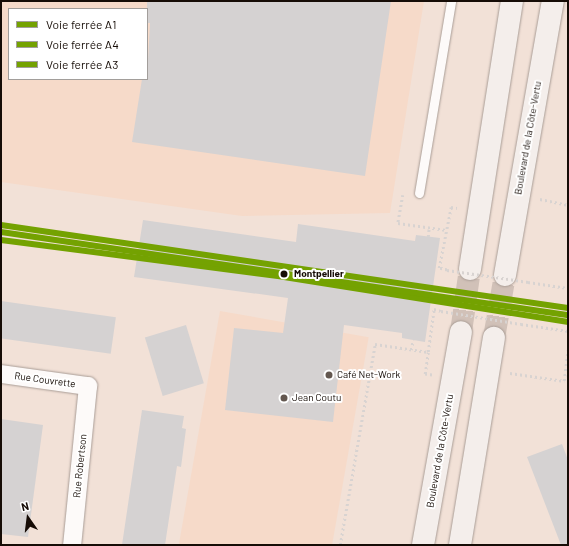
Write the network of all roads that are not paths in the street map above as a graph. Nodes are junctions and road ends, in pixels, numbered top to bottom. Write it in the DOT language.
graph roads {
  1 [pos="451,1"];
  2 [pos="512,1"];
  3 [pos="553,1"];
  4 [pos="418,192"];
  5 [pos="470,269"];
  6 [pos="505,275"];
  7 [pos="461,332"];
  8 [pos="494,338"];
  9 [pos="1,374"];
  10 [pos="88,386"];
  11 [pos="72,545"];
  12 [pos="423,545"];
  13 [pos="460,545"];
  1 -- 4 [label="lane"];
  2 -- 5 [label="main road"];
  3 -- 6 [label="main road, Boulevard de la Côte-Vertu"];
  7 -- 12 [label="main road, Boulevard de la Côte-Vertu"];
  8 -- 13 [label="main road"];
  9 -- 10 [label="street, Rue Couvrette"];
  10 -- 11 [label="street, Rue Robertson"];
}
